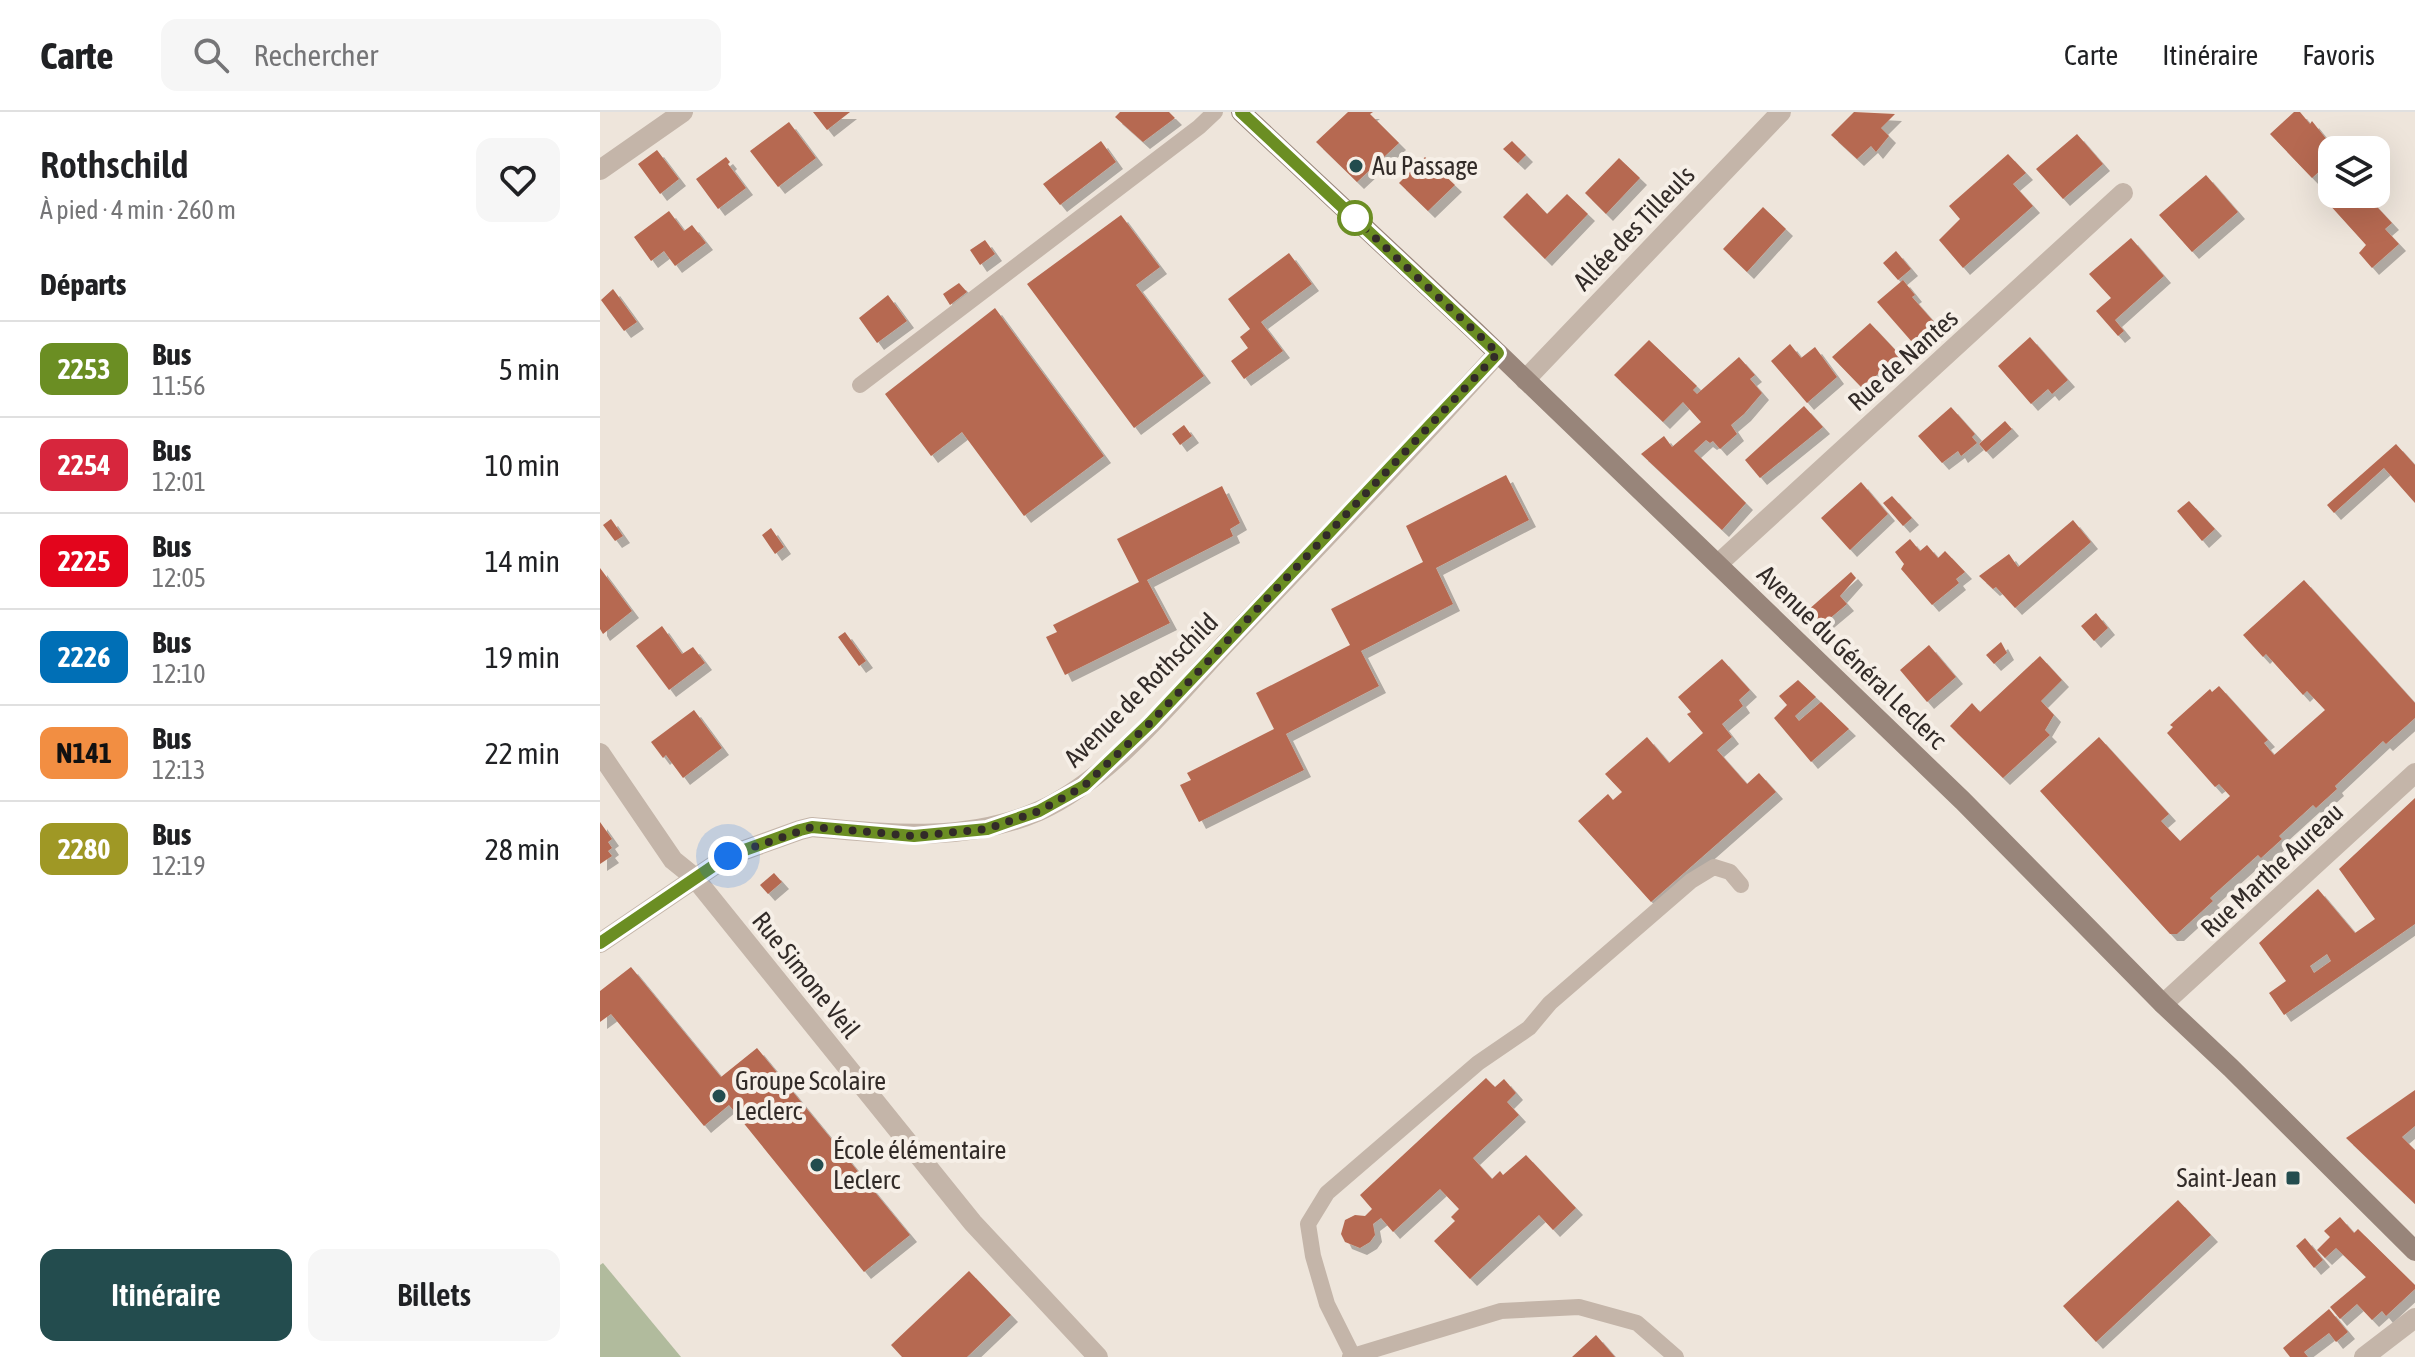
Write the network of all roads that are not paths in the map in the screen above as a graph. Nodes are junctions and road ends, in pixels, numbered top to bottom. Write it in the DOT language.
graph roads {
  1 [pos="683,112"];
  2 [pos="1215,112"];
  3 [pos="1241,112"];
  4 [pos="1781,112"];
  5 [pos="600,170"];
  6 [pos="2123,193"];
  7 [pos="1498,353"];
  8 [pos="1525,380"];
  9 [pos="860,385"];
  10 [pos="1718,564"];
  11 [pos="600,753"];
  12 [pos="2415,773"];
  13 [pos="694,877"];
  14 [pos="1741,885"];
  15 [pos="600,943"];
  16 [pos="2163,1004"];
  17 [pos="2415,1251"];
  18 [pos="2415,1318"];
  19 [pos="1351,1356"];
  20 [pos="1098,1357"];
  21 [pos="1676,1357"];
  22 [pos="2364,1357"];
  1 -- 5 [label="street"];
  2 -- 9 [label="lane"];
  3 -- 7 [label="main road, Avenue du Général Leclerc"];
  4 -- 8 [label="street, Allée des Tilleuls"];
  6 -- 10 [label="street, Rue de Nantes"];
  7 -- 8 [label="main road, Avenue du Général Leclerc"];
  7 -- 13 [label="street, Avenue de Rothschild"];
  8 -- 10 [label="main road, Avenue du Général Leclerc"];
  10 -- 16 [label="main road, Avenue du Général Leclerc"];
  11 -- 13 [label="street, Rue Simone Veil"];
  12 -- 16 [label="street, Rue Marthe Aureau"];
  13 -- 15 [label="street, Avenue de Rothschild"];
  13 -- 20 [label="street, Rue Simone Veil"];
  14 -- 19 [label="lane"];
  16 -- 17 [label="main road, Avenue du Général Leclerc"];
  18 -- 22 [label="street"];
  19 -- 21 [label="lane"];
}
